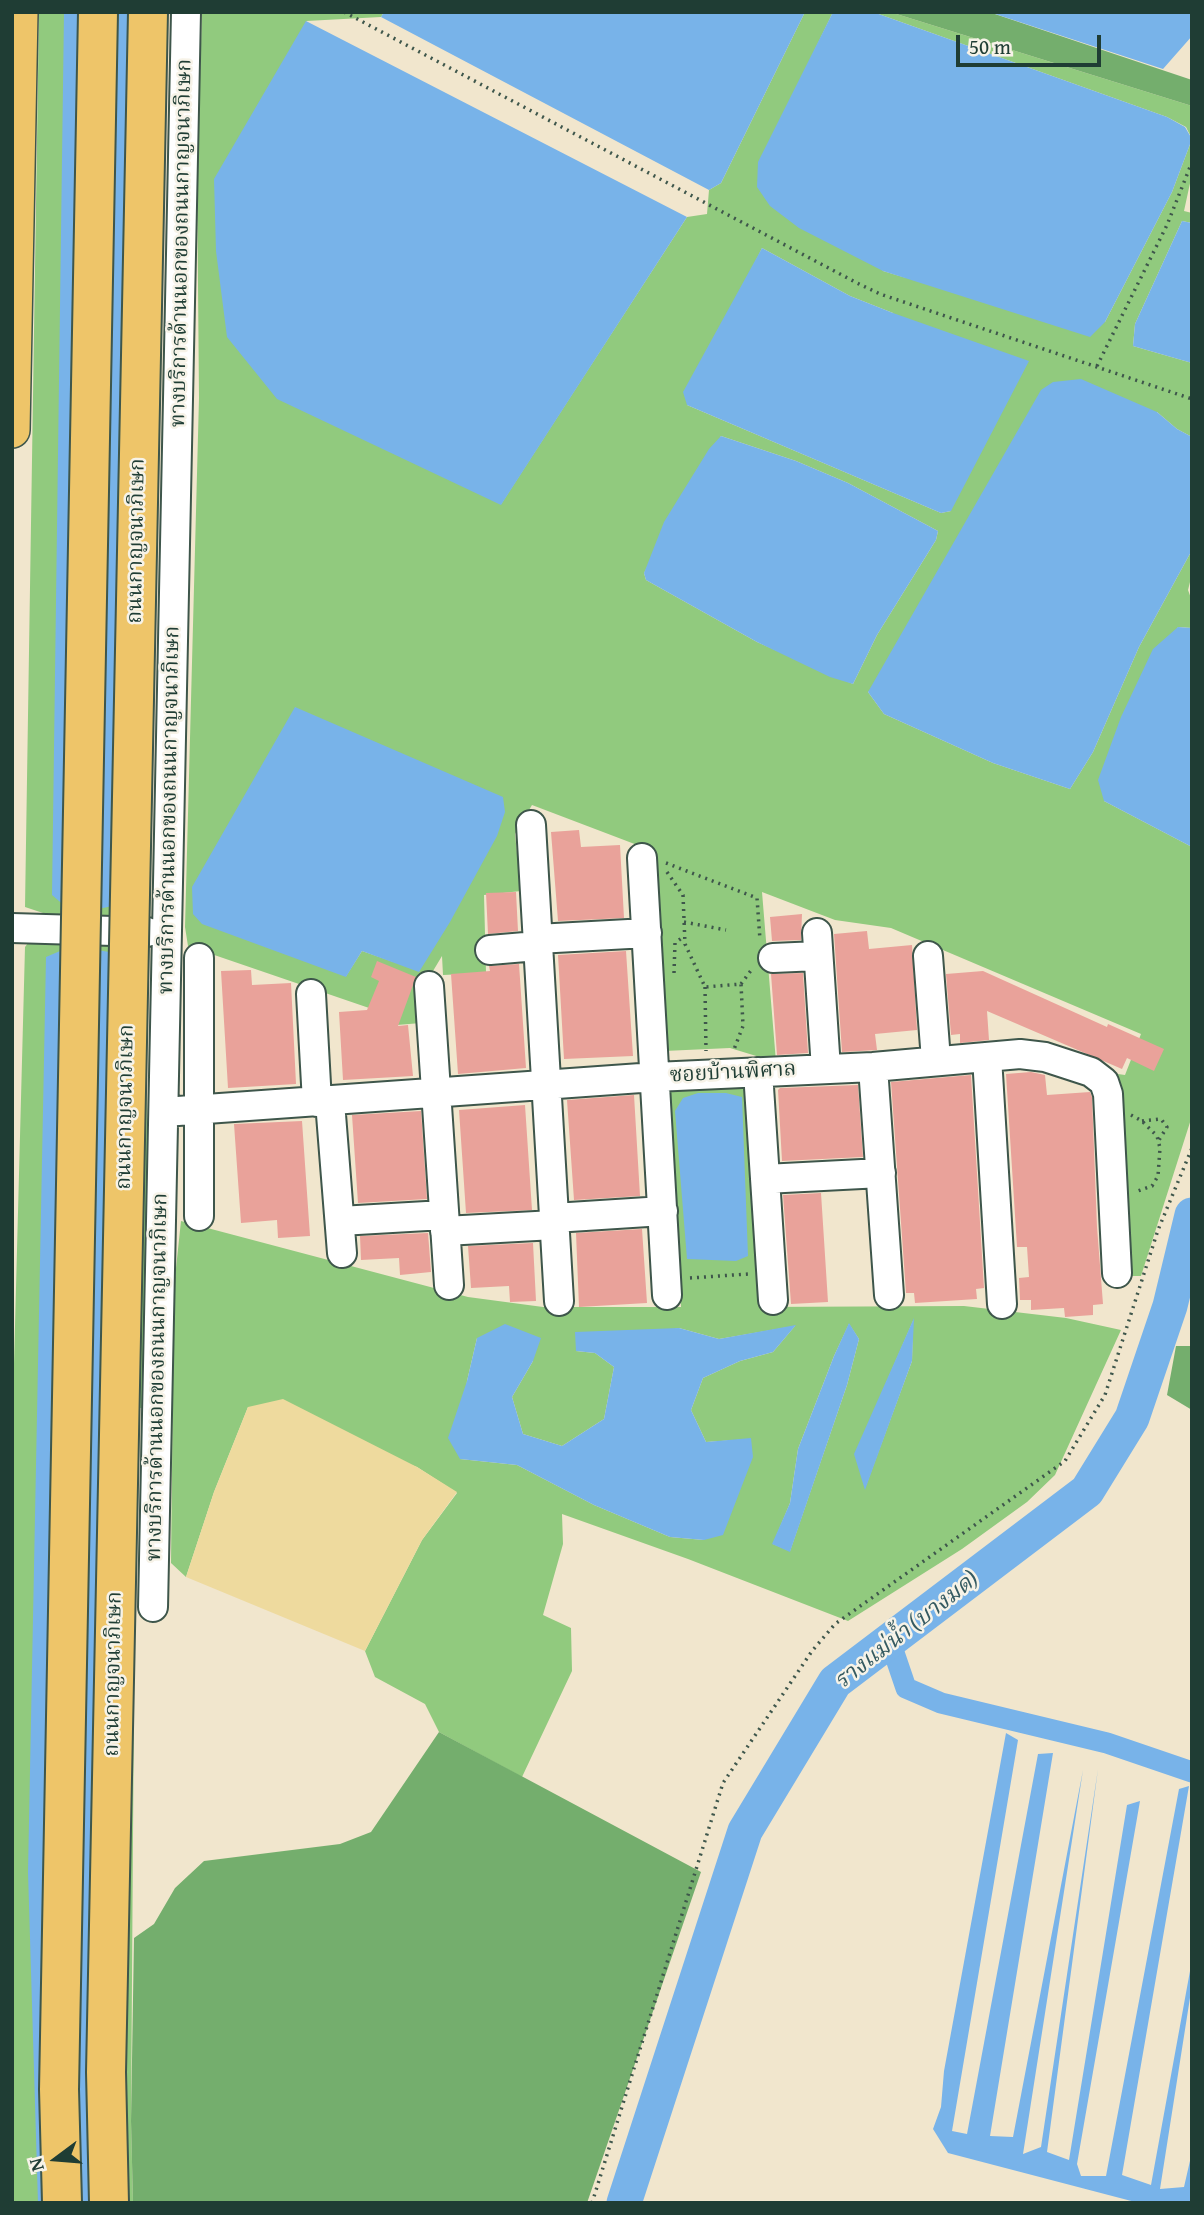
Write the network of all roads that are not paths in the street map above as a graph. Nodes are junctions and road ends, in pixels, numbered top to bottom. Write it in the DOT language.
graph roads {
  1 [pos="20,12"];
  2 [pos="98,12"];
  3 [pos="148,12"];
  4 [pos="186,12"];
  5 [pos="16,61"];
  6 [pos="15,118"];
  7 [pos="15,163"];
  8 [pos="13,302"];
  9 [pos="13,400"];
  10 [pos="12,430"];
  11 [pos="531,825"];
  12 [pos="642,858"];
  13 [pos="12,928"];
  14 [pos="167,933"];
  15 [pos="647,933"];
  16 [pos="537,943"];
  17 [pos="490,950"];
  18 [pos="928,956"];
  19 [pos="762,957"];
  20 [pos="199,958"];
  21 [pos="429,986"];
  22 [pos="311,994"];
  23 [pos="987,1057"];
  24 [pos="936,1060"];
  25 [pos="873,1066"];
  26 [pos="826,1069"];
  27 [pos="758,1072"];
  28 [pos="655,1077"];
  29 [pos="545,1084"];
  30 [pos="436,1093"];
  31 [pos="324,1102"];
  32 [pos="197,1109"];
  33 [pos="164,1112"];
  34 [pos="881,1173"];
  35 [pos="765,1179"];
  36 [pos="663,1211"];
  37 [pos="199,1216"];
  38 [pos="340,1220"];
  39 [pos="554,1221"];
  40 [pos="445,1223"];
  41 [pos="342,1254"];
  42 [pos="1118,1273"];
  43 [pos="449,1285"];
  44 [pos="667,1287"];
  45 [pos="772,1287"];
  46 [pos="889,1295"];
  47 [pos="559,1301"];
  48 [pos="1002,1304"];
  49 [pos="153,1607"];
  50 [pos="62,2203"];
  51 [pos="108,2203"];
  1 -- 5 [label="main road"];
  2 -- 50 [label="highway, bridge"];
  3 -- 51 [label="highway, ถนนกาญจนาภิเษก, bridge"];
  4 -- 14 [label="street, ทางบริการด้านนอกของถนนกาญจนาภิเษก"];
  5 -- 6 [label="main road"];
  6 -- 7 [label="main road"];
  7 -- 8 [label="main road"];
  8 -- 9 [label="main road"];
  9 -- 10 [label="main road"];
  11 -- 16 [label="street"];
  12 -- 15 [label="street"];
  13 -- 14 [label="street"];
  14 -- 33 [label="street, ทางบริการด้านนอกของถนนกาญจนาภิเษก"];
  15 -- 16 [label="street"];
  15 -- 28 [label="street"];
  16 -- 17 [label="street"];
  16 -- 29 [label="street"];
  18 -- 24 [label="street"];
  19 -- 26 [label="street"];
  20 -- 32 [label="street"];
  21 -- 30 [label="street"];
  22 -- 31 [label="street"];
  23 -- 24 [label="street, ซอยบ้านพิศาล"];
  23 -- 42 [label="street, ซอยบ้านพิศาล"];
  23 -- 48 [label="street"];
  24 -- 25 [label="street, ซอยบ้านพิศาล"];
  25 -- 26 [label="street, ซอยบ้านพิศาล"];
  25 -- 34 [label="street"];
  26 -- 27 [label="street, ซอยบ้านพิศาล"];
  27 -- 28 [label="street, ซอยบ้านพิศาล"];
  27 -- 35 [label="street"];
  28 -- 29 [label="street, ซอยบ้านพิศาล"];
  28 -- 36 [label="street"];
  29 -- 30 [label="street, ซอยบ้านพิศาล"];
  29 -- 39 [label="street"];
  30 -- 31 [label="street, ซอยบ้านพิศาล"];
  30 -- 40 [label="street"];
  31 -- 32 [label="street, ซอยบ้านพิศาล"];
  31 -- 38 [label="street"];
  32 -- 33 [label="street, ซอยบ้านพิศาล"];
  32 -- 37 [label="street"];
  33 -- 49 [label="street, ทางบริการด้านนอกของถนนกาญจนาภิเษก"];
  34 -- 35 [label="street"];
  34 -- 46 [label="street"];
  35 -- 45 [label="street"];
  36 -- 39 [label="street"];
  36 -- 44 [label="street"];
  38 -- 40 [label="street"];
  38 -- 41 [label="street"];
  39 -- 40 [label="street"];
  39 -- 47 [label="street"];
  40 -- 43 [label="street"];
}
